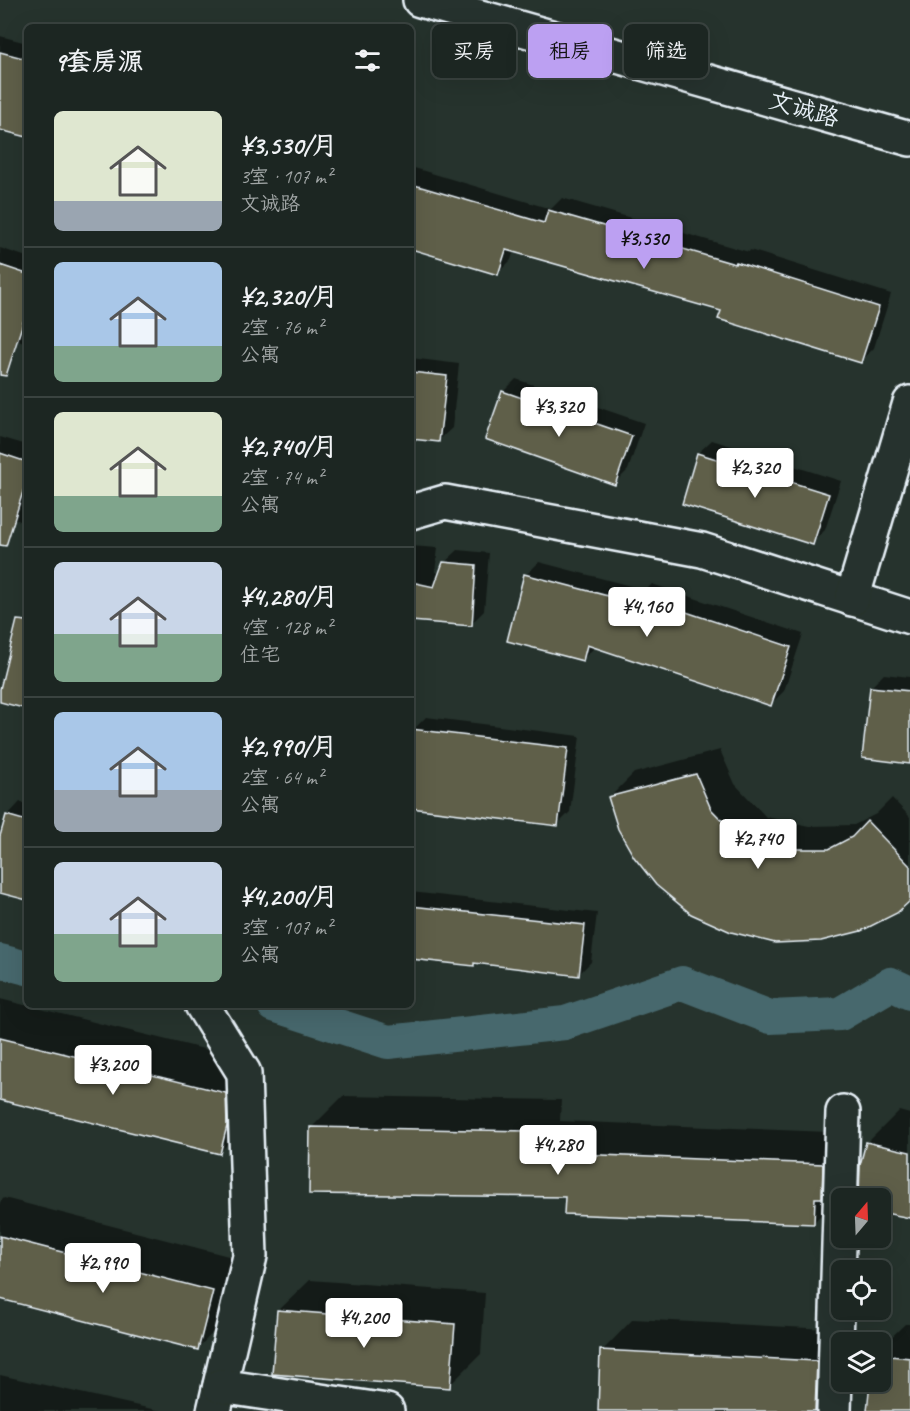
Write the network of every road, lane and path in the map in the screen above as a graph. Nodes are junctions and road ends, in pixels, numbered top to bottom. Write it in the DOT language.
graph roads {
  1 [pos="420,0"];
  2 [pos="910,139"];
  3 [pos="910,403"];
  4 [pos="414,512"];
  5 [pos="852,598"];
  6 [pos="910,617"];
  7 [pos="204,1008"];
  8 [pos="843,1112"];
  9 [pos="217,1398"];
  10 [pos="387,1411"];
  11 [pos="834,1411"];
  1 -- 2 [label="street, 文诚路"];
  3 -- 5 [label="street"];
  4 -- 5 [label="street"];
  5 -- 6 [label="street"];
  7 -- 9 [label="street"];
  8 -- 11 [label="street"];
  9 -- 10 [label="street"];
}
